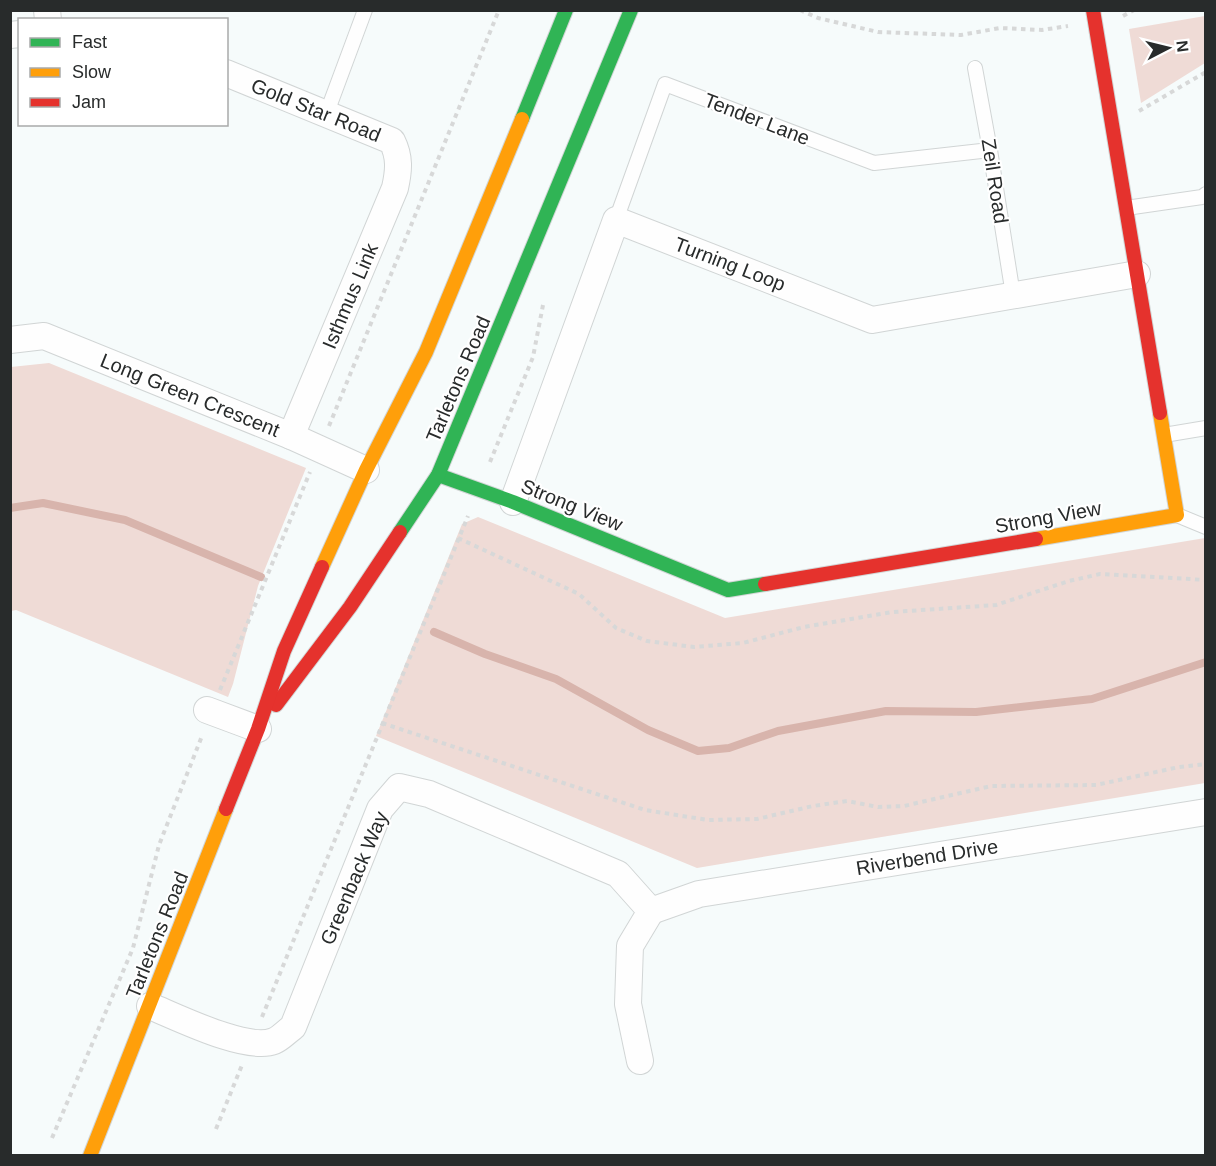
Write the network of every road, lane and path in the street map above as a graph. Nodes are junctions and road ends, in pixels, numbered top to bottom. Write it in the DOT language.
graph roads {
  1 [pos="366,10"];
  2 [pos="499,10"];
  3 [pos="566,10"];
  4 [pos="631,10"];
  5 [pos="800,10"];
  6 [pos="1134,10"];
  7 [pos="1094,16"];
  8 [pos="975,68"];
  9 [pos="1206,72"];
  10 [pos="228,74"];
  11 [pos="326,115"];
  12 [pos="1113,127"];
  13 [pos="990,150"];
  14 [pos="398,153"];
  15 [pos="1206,194"];
  16 [pos="1126,208"];
  17 [pos="616,220"];
  18 [pos="1137,273"];
  19 [pos="1012,295"];
  20 [pos="543,304"];
  21 [pos="10,340"];
  22 [pos="1206,428"];
  23 [pos="1164,435"];
  24 [pos="291,436"];
  25 [pos="319,449"];
  26 [pos="366,470"];
  27 [pos="438,475"];
  28 [pos="478,490"];
  29 [pos="513,502"];
  30 [pos="1177,514"];
  31 [pos="1206,527"];
  32 [pos="209,711"];
  33 [pos="382,723"];
  34 [pos="258,729"];
  35 [pos="1206,764"];
  36 [pos="1206,812"];
  37 [pos="651,911"];
  38 [pos="150,1006"];
  39 [pos="251,1043"];
  40 [pos="640,1061"];
  41 [pos="216,1129"];
  42 [pos="52,1138"];
  43 [pos="90,1155"];
  1 -- 11 [label="lane"];
  2 -- 25 [label="path"];
  3 -- 26 [label="street, Tarletons Road"];
  4 -- 27 [label="street, Tarletons Road"];
  5 -- 7 [label="path"];
  6 -- 7 [label="path"];
  7 -- 12 [label="street"];
  8 -- 13 [label="lane, Zeil Road"];
  9 -- 12 [label="path"];
  10 -- 11 [label="street, Gold Star Road"];
  11 -- 14 [label="street, Gold Star Road"];
  12 -- 16 [label="street"];
  13 -- 17 [label="lane, Tender Lane"];
  13 -- 19 [label="lane, Zeil Road"];
  14 -- 24 [label="street, Isthmus Link"];
  15 -- 16 [label="lane"];
  16 -- 18 [label="street"];
  17 -- 19 [label="street, Turning Loop"];
  17 -- 29 [label="street"];
  18 -- 19 [label="street, Turning Loop"];
  18 -- 23 [label="street"];
  20 -- 28 [label="path"];
  21 -- 24 [label="street, Long Green Crescent"];
  22 -- 23 [label="lane"];
  23 -- 30 [label="street"];
  24 -- 25 [label="street, Long Green Crescent"];
  25 -- 26 [label="street, Long Green Crescent"];
  25 -- 32 [label="path"];
  26 -- 34 [label="street, Tarletons Road"];
  27 -- 28 [label="street, Strong View"];
  27 -- 34 [label="street, Tarletons Road"];
  28 -- 29 [label="street, Strong View"];
  28 -- 33 [label="path"];
  29 -- 30 [label="street, Strong View"];
  30 -- 31 [label="lane"];
  32 -- 34 [label="street"];
  32 -- 42 [label="path"];
  33 -- 35 [label="path"];
  33 -- 39 [label="path"];
  34 -- 38 [label="street, Tarletons Road"];
  36 -- 37 [label="street, Riverbend Drive"];
  37 -- 39 [label="street, Greenback Way"];
  37 -- 40 [label="street"];
  38 -- 39 [label="street, Greenback Way"];
  38 -- 43 [label="street, Tarletons Road"];
  39 -- 41 [label="path"];
}
